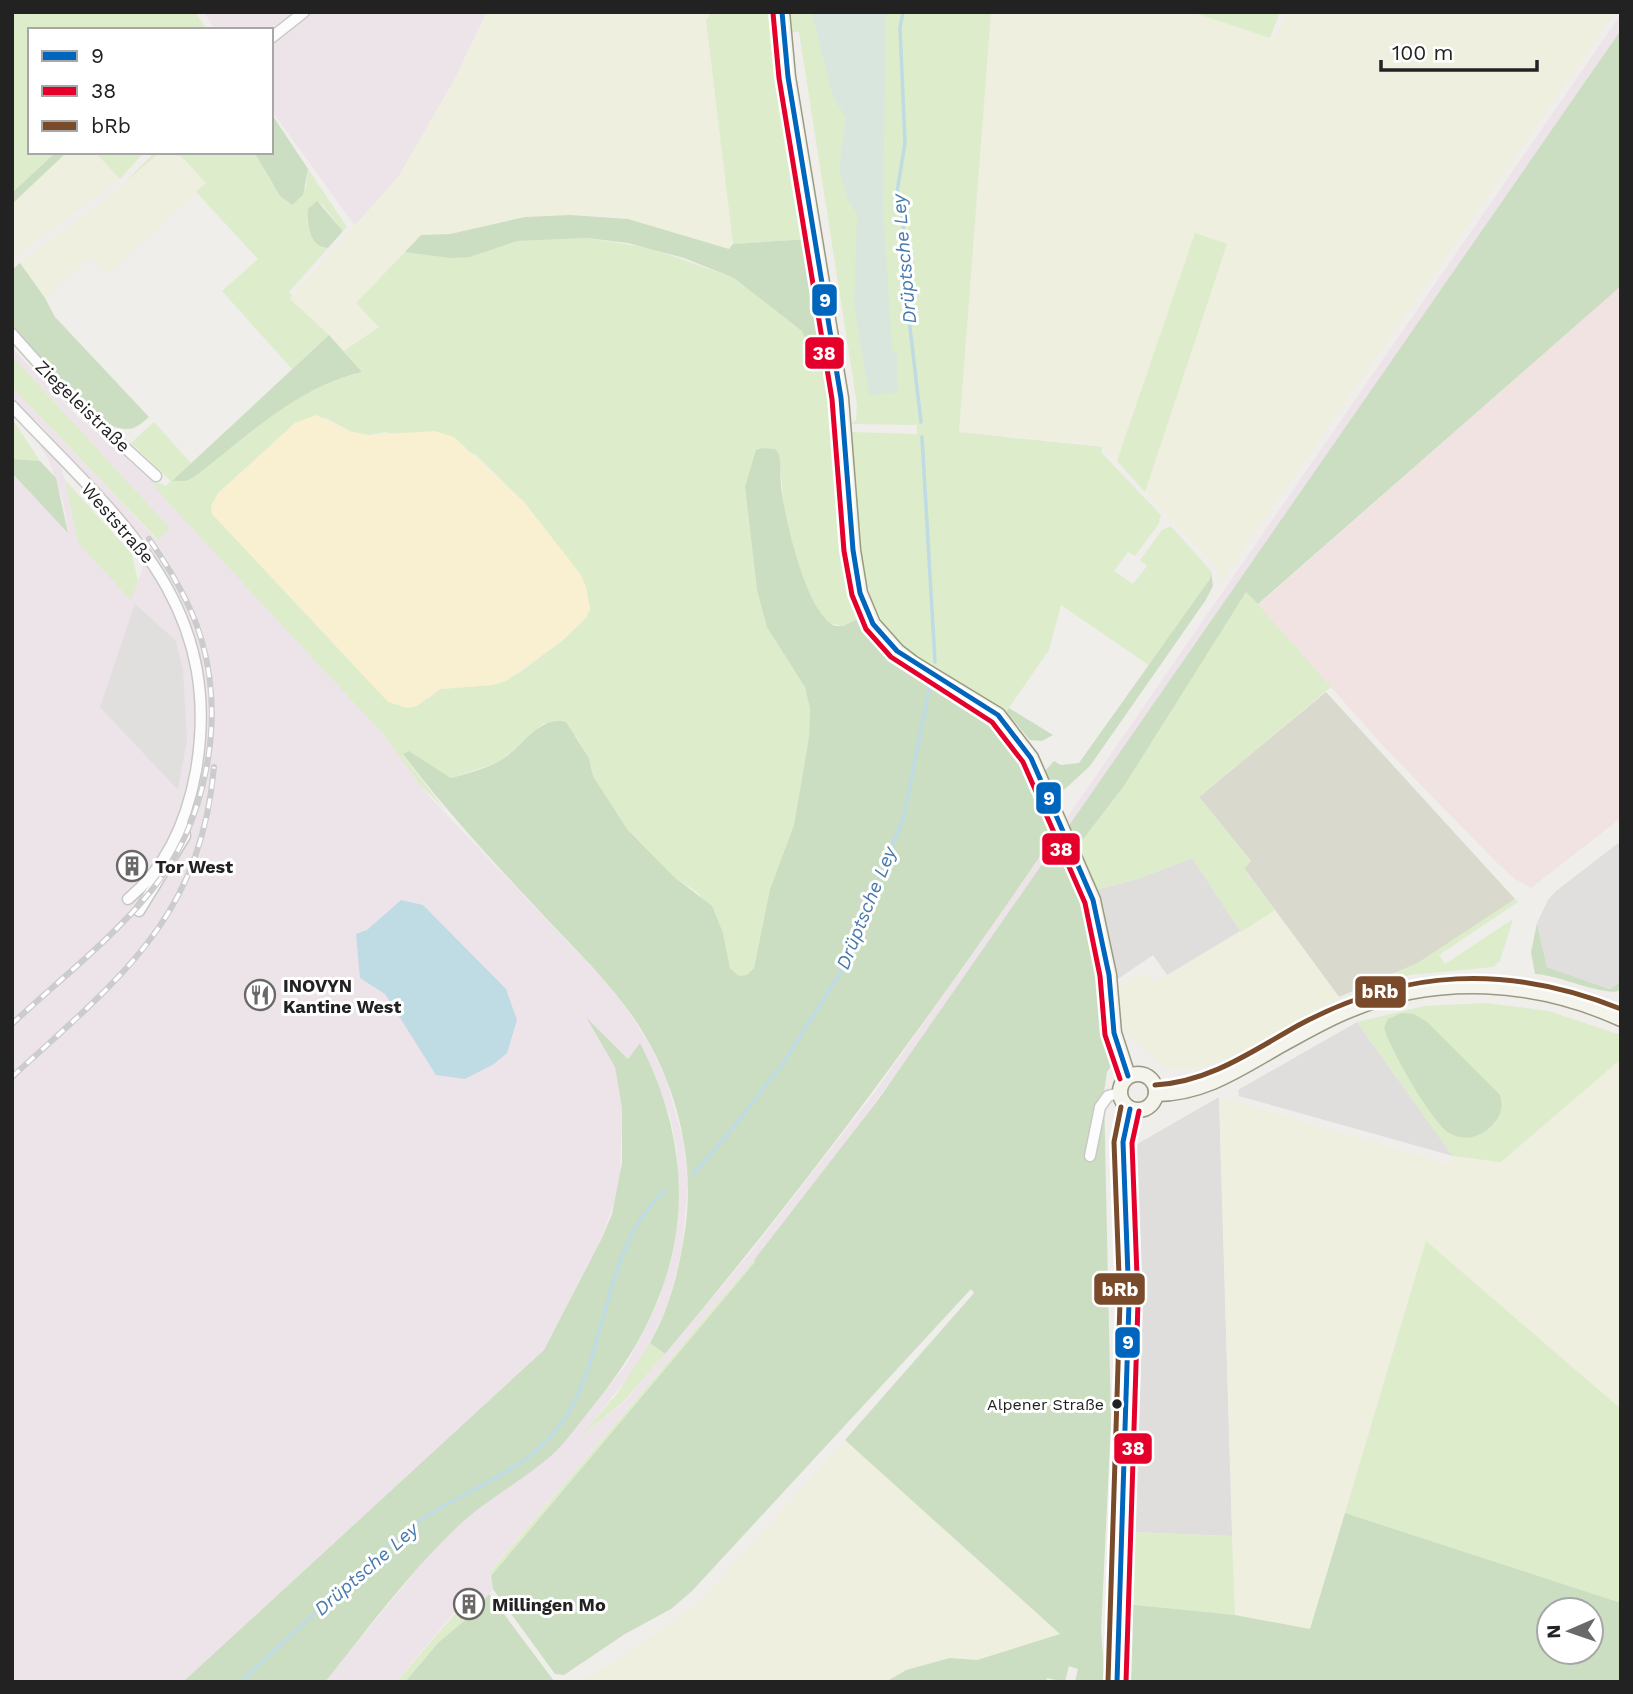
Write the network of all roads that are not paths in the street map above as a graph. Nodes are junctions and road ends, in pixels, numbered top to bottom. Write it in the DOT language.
graph roads {
  1 [pos="304,12"];
  2 [pos="782,12"];
  3 [pos="273,36"];
  4 [pos="12,334"];
  5 [pos="12,406"];
  6 [pos="156,476"];
  7 [pos="182,822"];
  8 [pos="128,899"];
  9 [pos="139,911"];
  10 [pos="1621,1018"];
  11 [pos="1128,1076"];
  12 [pos="1119,1093"];
  13 [pos="1156,1094"];
  14 [pos="1130,1109"];
  15 [pos="1090,1156"];
  16 [pos="1117,1682"];
  1 -- 3 [label="street"];
  2 -- 11 [label="street"];
  4 -- 6 [label="street, Ziegeleistraße"];
  5 -- 7 [label="street, Weststraße"];
  7 -- 8 [label="street, Weststraße"];
  7 -- 9 [label="street, Weststraße"];
  10 -- 13 [label="street"];
  11 -- 12 [label="street"];
  11 -- 13 [label="street"];
  12 -- 14 [label="street"];
  12 -- 15 [label="street"];
  13 -- 14 [label="street"];
  14 -- 16 [label="street"];
}
